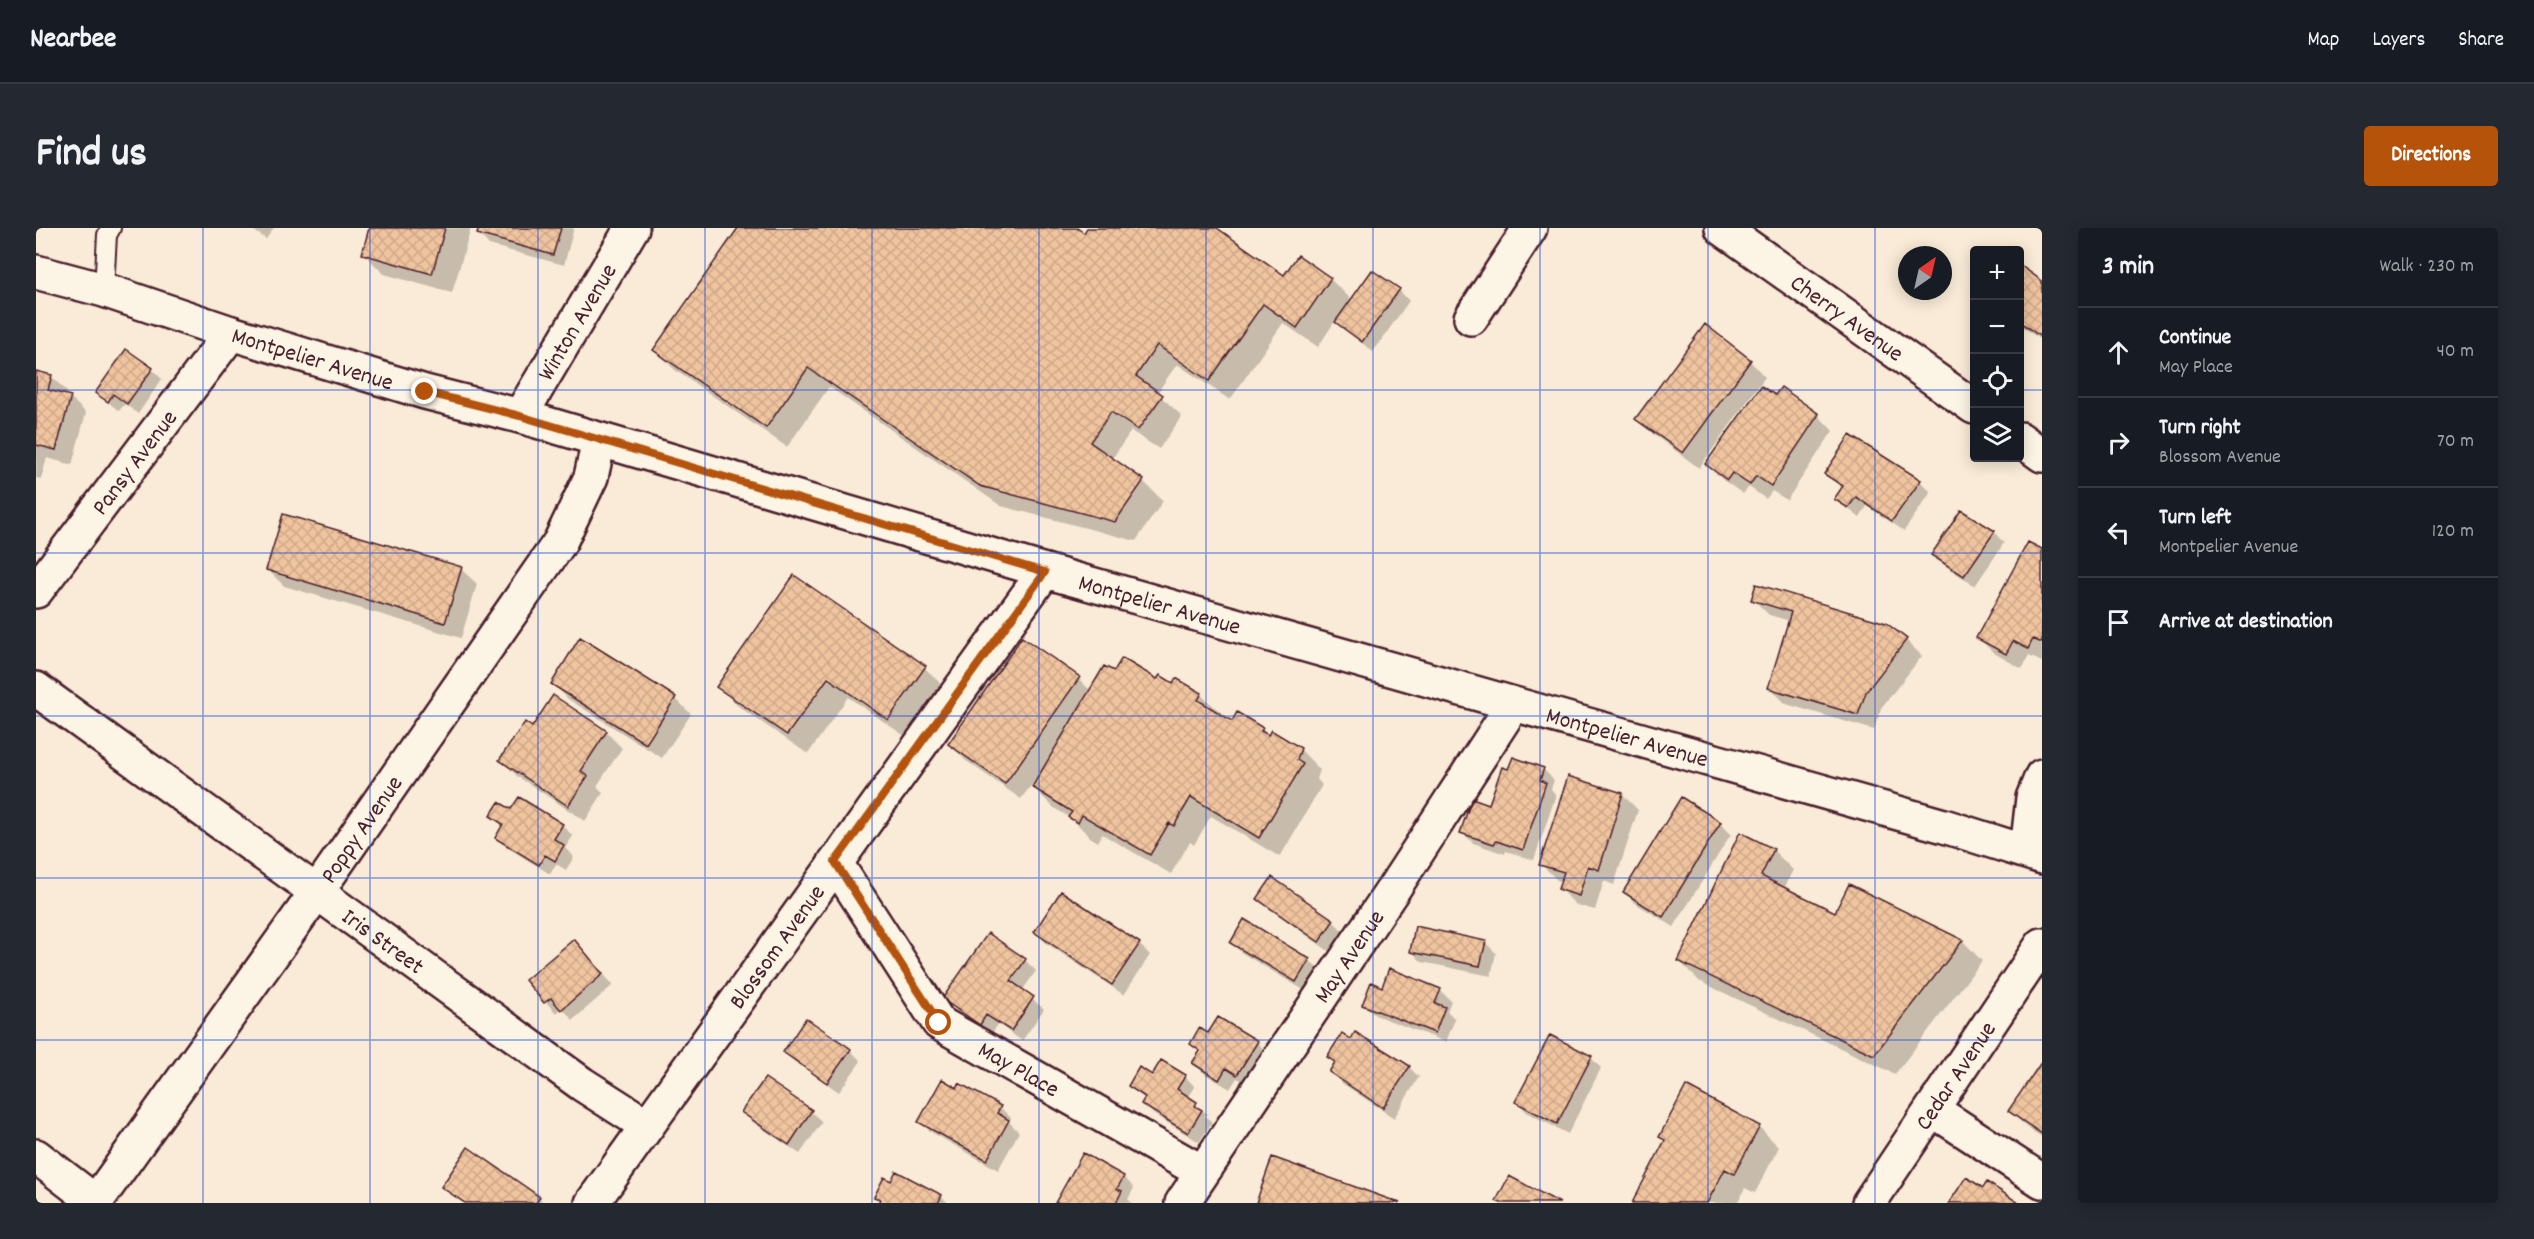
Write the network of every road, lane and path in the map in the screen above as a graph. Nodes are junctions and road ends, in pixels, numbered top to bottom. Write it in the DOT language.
graph roads {
  1 [pos="632,228"];
  2 [pos="1530,228"];
  3 [pos="1722,228"];
  4 [pos="105,230"];
  5 [pos="36,272"];
  6 [pos="104,290"];
  7 [pos="1471,318"];
  8 [pos="231,333"];
  9 [pos="1970,404"];
  10 [pos="520,416"];
  11 [pos="599,440"];
  12 [pos="2024,442"];
  13 [pos="2042,455"];
  14 [pos="1045,572"];
  15 [pos="36,591"];
  16 [pos="36,689"];
  17 [pos="1513,705"];
  18 [pos="2042,776"];
  19 [pos="2034,854"];
  20 [pos="835,862"];
  21 [pos="316,893"];
  22 [pos="2039,956"];
  23 [pos="1934,1110"];
  24 [pos="646,1125"];
  25 [pos="36,1156"];
  26 [pos="1202,1172"];
  27 [pos="2042,1181"];
  28 [pos="96,1203"];
  29 [pos="592,1203"];
  30 [pos="1182,1203"];
  31 [pos="1869,1203"];
  1 -- 10 [label="street, Winton Avenue"];
  2 -- 7 [label="street"];
  3 -- 9 [label="street, Cherry Avenue"];
  4 -- 6 [label="lane"];
  5 -- 6 [label="street, Montpelier Avenue"];
  6 -- 8 [label="street, Montpelier Avenue"];
  8 -- 10 [label="street, Montpelier Avenue"];
  8 -- 15 [label="street, Pansy Avenue"];
  10 -- 11 [label="street, Montpelier Avenue"];
  11 -- 14 [label="street, Montpelier Avenue"];
  11 -- 21 [label="street, Poppy Avenue"];
  12 -- 13 [label="street"];
  14 -- 17 [label="street, Montpelier Avenue"];
  14 -- 20 [label="street, Blossom Avenue"];
  16 -- 21 [label="street, Iris Street"];
  17 -- 19 [label="street, Montpelier Avenue"];
  17 -- 26 [label="street, May Avenue"];
  18 -- 19 [label="street"];
  20 -- 24 [label="street, Blossom Avenue"];
  20 -- 26 [label="street, May Place"];
  21 -- 24 [label="street, Iris Street"];
  21 -- 28 [label="street, Poppy Avenue"];
  22 -- 23 [label="street, Cedar Avenue"];
  23 -- 27 [label="street"];
  23 -- 31 [label="street, Cedar Avenue"];
  24 -- 29 [label="street, Blossom Avenue"];
  25 -- 28 [label="street"];
  26 -- 30 [label="street, May Avenue"];
}
